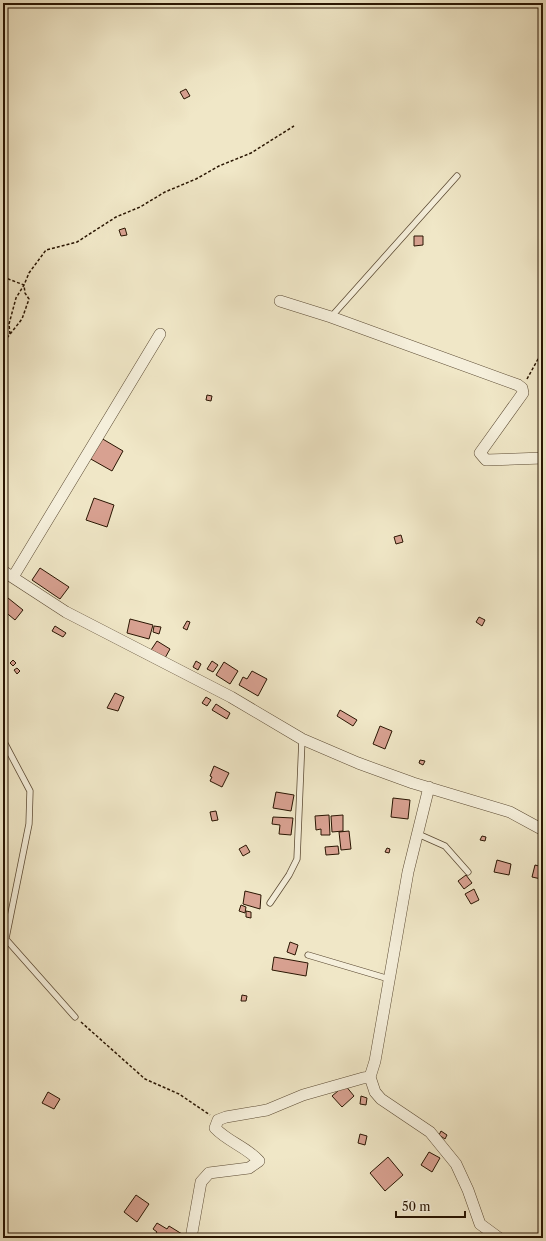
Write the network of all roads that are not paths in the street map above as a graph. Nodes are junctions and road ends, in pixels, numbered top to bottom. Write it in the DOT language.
graph roads {
  1 [pos="457,176"];
  2 [pos="280,301"];
  3 [pos="331,317"];
  4 [pos="160,334"];
  5 [pos="543,458"];
  6 [pos="3,571"];
  7 [pos="13,577"];
  8 [pos="302,739"];
  9 [pos="3,740"];
  10 [pos="429,787"];
  11 [pos="543,830"];
  12 [pos="418,834"];
  13 [pos="468,872"];
  14 [pos="270,903"];
  15 [pos="5,937"];
  16 [pos="308,955"];
  17 [pos="389,979"];
  18 [pos="76,1017"];
  19 [pos="370,1077"];
  20 [pos="191,1238"];
  21 [pos="499,1238"];
  1 -- 3 [label="lane"];
  2 -- 3 [label="street"];
  3 -- 5 [label="street"];
  4 -- 7 [label="street"];
  6 -- 7 [label="street"];
  7 -- 8 [label="street"];
  8 -- 10 [label="street"];
  8 -- 14 [label="lane"];
  9 -- 15 [label="lane"];
  10 -- 11 [label="street"];
  10 -- 12 [label="street"];
  12 -- 13 [label="lane"];
  12 -- 17 [label="street"];
  15 -- 18 [label="lane"];
  16 -- 17 [label="lane"];
  17 -- 19 [label="street"];
  19 -- 20 [label="street"];
  19 -- 21 [label="street"];
}
